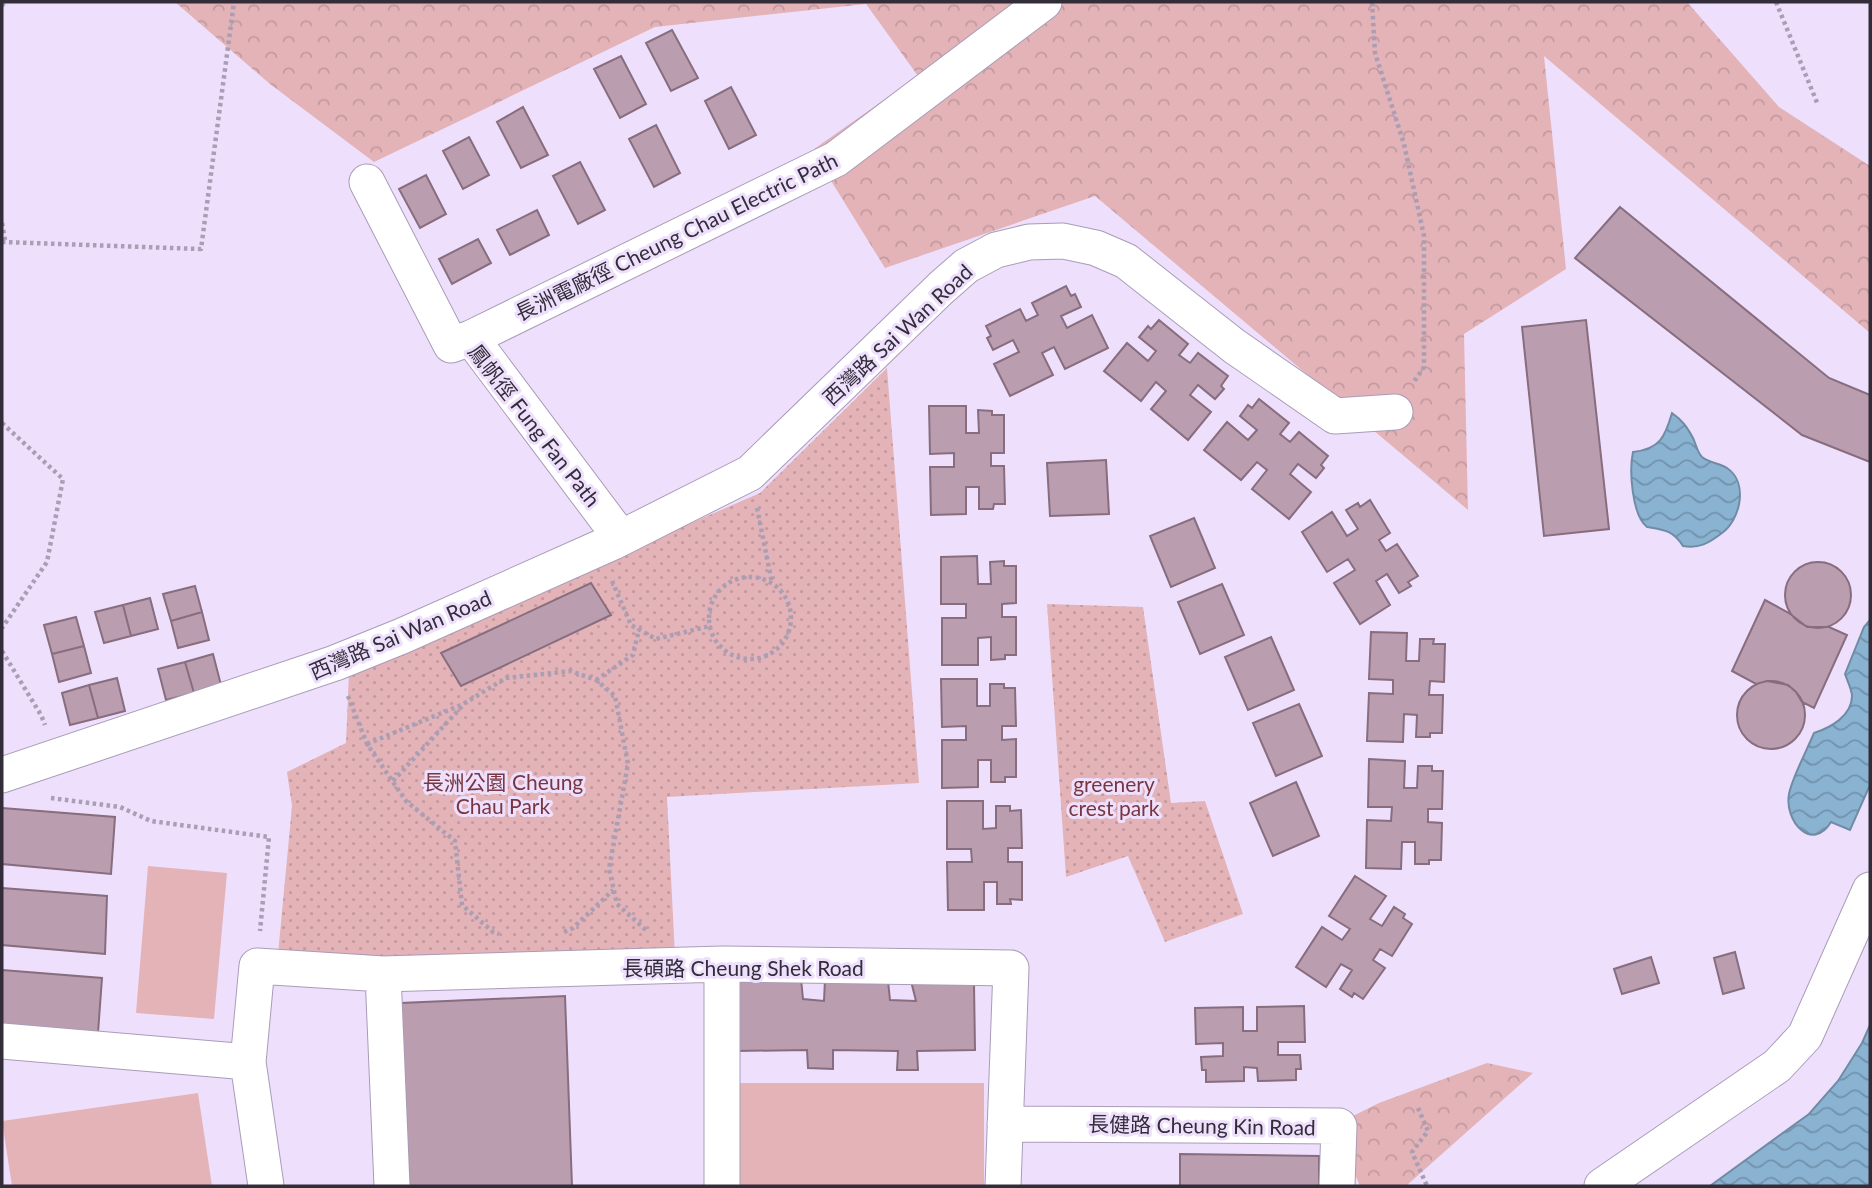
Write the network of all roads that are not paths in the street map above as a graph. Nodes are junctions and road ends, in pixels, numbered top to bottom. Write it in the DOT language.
graph roads {
  1 [pos="1044,2"];
  2 [pos="367,182"];
  3 [pos="471,338"];
  4 [pos="1395,412"];
  5 [pos="610,543"];
  6 [pos="2,775"];
  7 [pos="1870,890"];
  8 [pos="722,964"];
  9 [pos="383,974"];
  10 [pos="2,1041"];
  11 [pos="248,1062"];
  12 [pos="1005,1124"];
  13 [pos="266,1186"];
  14 [pos="392,1186"];
  15 [pos="722,1186"];
  16 [pos="1003,1186"];
  17 [pos="1338,1186"];
  18 [pos="1602,1186"];
  1 -- 3 [label="street, 長洲電廠徑 Cheung Chau Electric Path"];
  2 -- 3 [label="street, 鳳帆徑 Fung Fan Path"];
  3 -- 5 [label="street, 鳳帆徑 Fung Fan Path"];
  4 -- 5 [label="street, 西灣路 Sai Wan Road"];
  5 -- 6 [label="street, 西灣路 Sai Wan Road"];
  7 -- 18 [label="street"];
  8 -- 9 [label="street, 長碩路 Cheung Shek Road"];
  8 -- 12 [label="street, 長碩路 Cheung Shek Road"];
  8 -- 15 [label="street"];
  9 -- 11 [label="street, 長碩路 Cheung Shek Road"];
  9 -- 14 [label="street"];
  10 -- 11 [label="street"];
  11 -- 13 [label="street"];
  12 -- 16 [label="street, 長碩路 Cheung Shek Road"];
  12 -- 17 [label="street, 長健路 Cheung Kin Road"];
}
